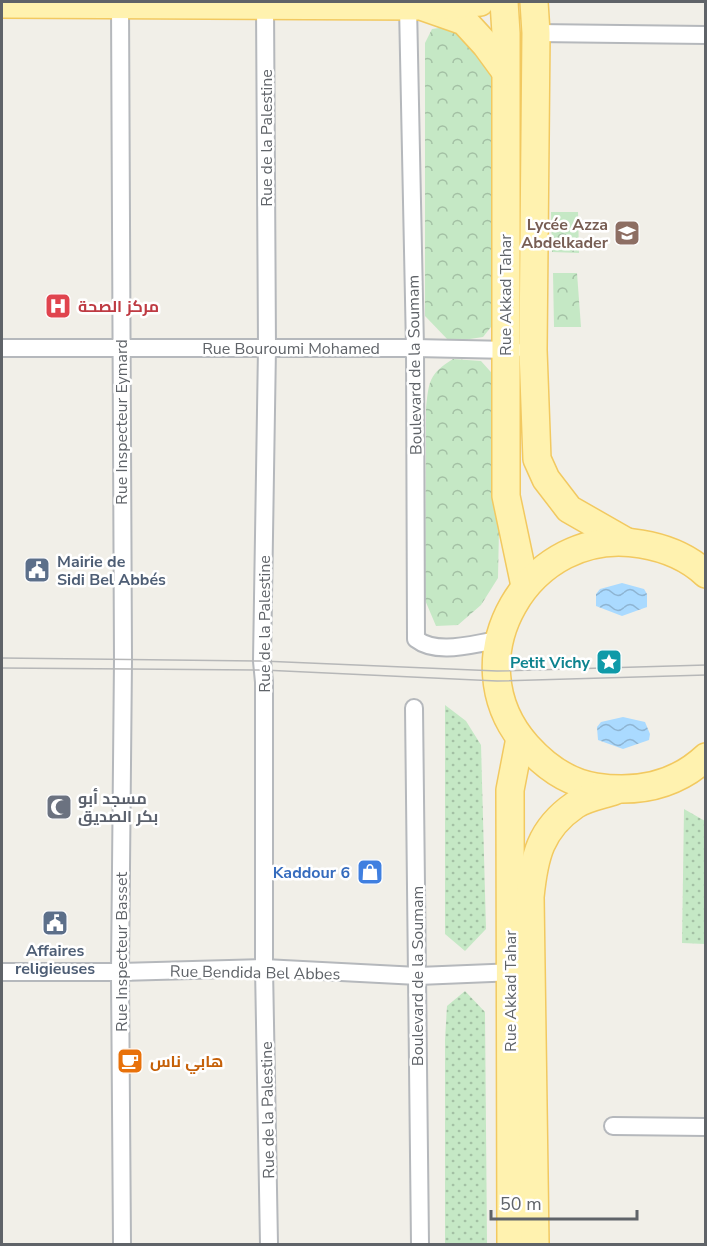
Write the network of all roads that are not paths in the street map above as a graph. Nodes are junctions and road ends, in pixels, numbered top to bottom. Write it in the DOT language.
graph roads {
  1 [pos="504,2"];
  2 [pos="534,2"];
  3 [pos="88,3"];
  4 [pos="2,4"];
  5 [pos="120,4"];
  6 [pos="265,4"];
  7 [pos="414,6"];
  8 [pos="472,11"];
  9 [pos="506,33"];
  10 [pos="536,33"];
  11 [pos="705,35"];
  12 [pos="505,72"];
  13 [pos="2,348"];
  14 [pos="267,348"];
  15 [pos="415,348"];
  16 [pos="121,349"];
  17 [pos="506,350"];
  18 [pos="533,350"];
  19 [pos="625,541"];
  20 [pos="705,574"];
  21 [pos="525,586"];
  22 [pos="499,640"];
  23 [pos="123,660"];
  24 [pos="414,708"];
  25 [pos="520,738"];
  26 [pos="705,757"];
  27 [pos="705,780"];
  28 [pos="669,781"];
  29 [pos="617,790"];
  30 [pos="264,968"];
  31 [pos="2,972"];
  32 [pos="120,972"];
  33 [pos="520,972"];
  34 [pos="418,976"];
  35 [pos="612,1126"];
  36 [pos="705,1127"];
  37 [pos="122,1245"];
  38 [pos="269,1245"];
  39 [pos="420,1245"];
  40 [pos="511,1245"];
  41 [pos="535,1245"];
  1 -- 9 [label="main road, Rue Akkad Tahar"];
  2 -- 10 [label="main road, Rue Akkad Tahar"];
  3 -- 4 [label="main road"];
  3 -- 5 [label="main road"];
  5 -- 6 [label="main road"];
  5 -- 16 [label="street, Rue Inspecteur Eymard"];
  6 -- 7 [label="main road"];
  6 -- 14 [label="street, Rue de la Palestine"];
  7 -- 8 [label="main road"];
  7 -- 15 [label="street, Boulevard de la Soumam"];
  8 -- 9 [label="main road"];
  8 -- 12 [label="main road"];
  9 -- 10 [label="main road"];
  9 -- 12 [label="main road, Rue Akkad Tahar"];
  10 -- 11 [label="street"];
  10 -- 18 [label="main road, Rue Akkad Tahar"];
  12 -- 17 [label="main road, Rue Akkad Tahar"];
  13 -- 16 [label="street, Rue Bouroumi Mohamed"];
  14 -- 15 [label="street, Rue Bouroumi Mohamed"];
  14 -- 16 [label="street, Rue Bouroumi Mohamed"];
  14 -- 30 [label="street, Rue de la Palestine"];
  15 -- 17 [label="street, Rue Bouroumi Mohamed"];
  15 -- 22 [label="street, Boulevard de la Soumam"];
  16 -- 23 [label="street, Rue Inspecteur Eymard"];
  17 -- 18 [label="street, Rue Bouroumi Mohamed"];
  17 -- 21 [label="main road, Rue Akkad Tahar"];
  18 -- 19 [label="main road, Rue Akkad Tahar"];
  19 -- 20 [label="main road"];
  19 -- 21 [label="main road"];
  21 -- 22 [label="main road"];
  22 -- 25 [label="main road"];
  23 -- 32 [label="street, Rue Inspecteur Basset"];
  24 -- 34 [label="street, Boulevard de la Soumam"];
  25 -- 29 [label="main road"];
  25 -- 33 [label="main road, Rue Akkad Tahar"];
  26 -- 28 [label="main road"];
  27 -- 28 [label="main road"];
  28 -- 29 [label="main road"];
  29 -- 33 [label="main road, Rue Akkad Tahar"];
  30 -- 32 [label="street, Rue Bendida Bel Abbes"];
  30 -- 34 [label="street, Rue Bendida Bel Abbes"];
  30 -- 38 [label="street, Rue de la Palestine"];
  31 -- 32 [label="street, Rue Bendida Bel Abbes"];
  32 -- 37 [label="street, Rue Inspecteur Basset"];
  33 -- 34 [label="street, Rue Bendida Bel Abbes"];
  33 -- 40 [label="main road, Rue Akkad Tahar"];
  33 -- 41 [label="main road, Rue Akkad Tahar"];
  34 -- 39 [label="street, Boulevard de la Soumam"];
  35 -- 36 [label="street"];
}
